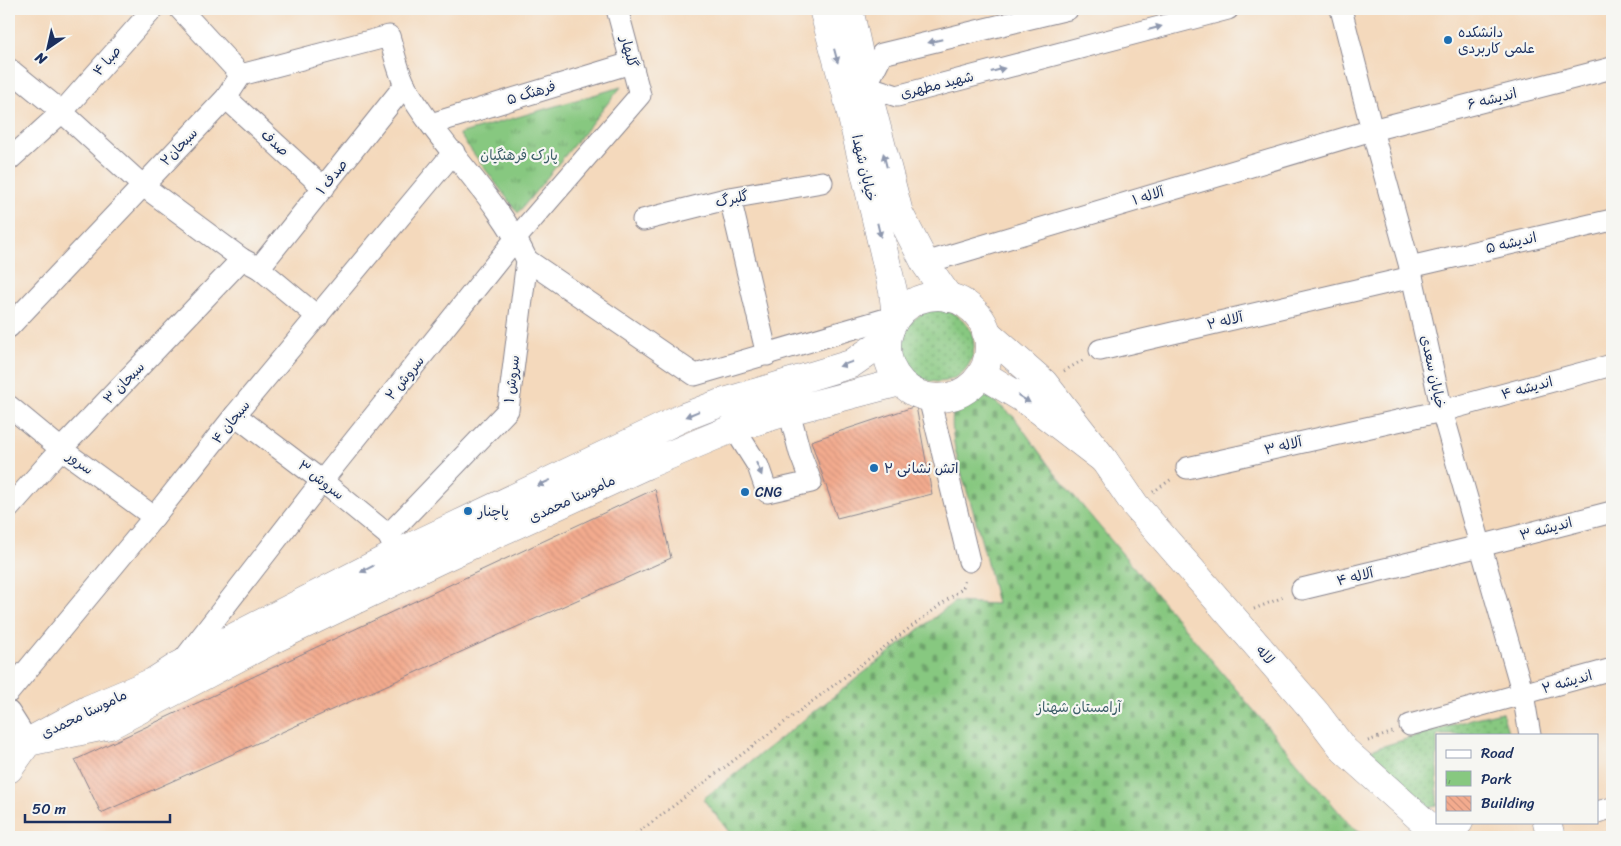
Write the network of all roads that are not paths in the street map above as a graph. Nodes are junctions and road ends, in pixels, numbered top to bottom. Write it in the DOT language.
graph roads {
  1 [pos="153,9"];
  2 [pos="186,9"];
  3 [pos="617,9"];
  4 [pos="823,9"];
  5 [pos="849,9"];
  6 [pos="1068,9"];
  7 [pos="1228,9"];
  8 [pos="1341,9"];
  9 [pos="631,63"];
  10 [pos="1612,68"];
  11 [pos="9,69"];
  12 [pos="241,75"];
  13 [pos="405,85"];
  14 [pos="856,89"];
  15 [pos="640,95"];
  16 [pos="226,98"];
  17 [pos="62,112"];
  18 [pos="431,124"];
  19 [pos="1372,130"];
  20 [pos="454,152"];
  21 [pos="9,160"];
  22 [pos="822,182"];
  23 [pos="142,185"];
  24 [pos="324,188"];
  25 [pos="730,198"];
  26 [pos="643,220"];
  27 [pos="1612,220"];
  28 [pos="516,237"];
  29 [pos="527,260"];
  30 [pos="925,263"];
  31 [pos="250,264"];
  32 [pos="1411,272"];
  33 [pos="949,298"];
  34 [pos="318,317"];
  35 [pos="9,327"];
  36 [pos="891,328"];
  37 [pos="986,332"];
  38 [pos="1100,350"];
  39 [pos="767,355"];
  40 [pos="1612,365"];
  41 [pos="982,374"];
  42 [pos="900,382"];
  43 [pos="929,398"];
  44 [pos="9,406"];
  45 [pos="789,411"];
  46 [pos="1442,411"];
  47 [pos="235,415"];
  48 [pos="734,428"];
  49 [pos="61,450"];
  50 [pos="1104,460"];
  51 [pos="1188,468"];
  52 [pos="322,481"];
  53 [pos="9,508"];
  54 [pos="1612,512"];
  55 [pos="154,517"];
  56 [pos="393,544"];
  57 [pos="1480,546"];
  58 [pos="969,561"];
  59 [pos="1302,589"];
  60 [pos="178,666"];
  61 [pos="1612,670"];
  62 [pos="9,692"];
  63 [pos="1523,694"];
  64 [pos="9,712"];
  65 [pos="1410,725"];
  66 [pos="1530,734"];
  67 [pos="28,742"];
  68 [pos="9,769"];
  69 [pos="1612,808"];
  70 [pos="1598,812"];
  71 [pos="1455,824"];
  72 [pos="1436,833"];
  1 -- 17 [label="street, صبا ۴"];
  2 -- 12 [label="street"];
  3 -- 9 [label="street, گلبهار"];
  4 -- 14 [label="main road, خیابان شهدا, one-way"];
  5 -- 14 [label="main road, خیابان شهدا"];
  6 -- 14 [label="street, one-way"];
  14 -- 7 [label="street, شهید مطهری, one-way"];
  8 -- 19 [label="street, خیابان سعدی"];
  9 -- 15 [label="street, گلبهار"];
  9 -- 18 [label="street, فرهنگ ۵"];
  10 -- 19 [label="street, اندیشه ۶"];
  11 -- 17 [label="street"];
  12 -- 13 [label="street"];
  12 -- 16 [label="street, سبحان۲"];
  13 -- 18 [label="street"];
  13 -- 24 [label="street, صدف ۱"];
  30 -- 14 [label="main road, خیابان شهدا, one-way"];
  14 -- 36 [label="main road, خیابان شهدا, one-way"];
  15 -- 28 [label="street, سروش ۲"];
  16 -- 23 [label="street, سبحان۲"];
  16 -- 24 [label="street, صدف"];
  17 -- 21 [label="street, صبا ۴"];
  17 -- 23 [label="street"];
  18 -- 20 [label="street"];
  19 -- 30 [label="street, آلاله ۱"];
  19 -- 32 [label="street, خیابان سعدی"];
  20 -- 28 [label="street"];
  20 -- 34 [label="street, سبحان ۴"];
  22 -- 25 [label="street, گلبرگ"];
  23 -- 31 [label="street"];
  23 -- 35 [label="street, سبحان۲"];
  24 -- 31 [label="street, صدف ۱"];
  25 -- 26 [label="street, گلبرگ"];
  25 -- 39 [label="street"];
  27 -- 32 [label="street, اندیشه ۵"];
  28 -- 29 [label="street"];
  28 -- 52 [label="street, سروش ۲"];
  29 -- 39 [label="street"];
  29 -- 56 [label="street, سروش ۱"];
  30 -- 33 [label="main road, خیابان شهدا"];
  31 -- 34 [label="street"];
  31 -- 49 [label="street, سبحان ۳"];
  32 -- 38 [label="street, آلاله ۲"];
  32 -- 46 [label="street, خیابان سعدی"];
  33 -- 36 [label="main road"];
  33 -- 37 [label="main road"];
  34 -- 47 [label="street, سبحان ۴"];
  36 -- 39 [label="street"];
  36 -- 42 [label="main road"];
  36 -- 56 [label="main road, ماموستا محمدی, one-way"];
  37 -- 41 [label="main road"];
  37 -- 50 [label="main road"];
  40 -- 46 [label="street, اندیشه ۴"];
  41 -- 43 [label="main road"];
  41 -- 50 [label="main road, one-way"];
  42 -- 43 [label="main road"];
  42 -- 45 [label="main road, ماموستا محمدی"];
  43 -- 58 [label="street"];
  44 -- 49 [label="street, سرور"];
  45 -- 48 [label="main road, ماموستا محمدی"];
  48 -- 45 [label="street, one-way"];
  46 -- 51 [label="street, آلاله ۳"];
  46 -- 57 [label="street, خیابان سعدی"];
  47 -- 52 [label="street, سروش ۳"];
  47 -- 55 [label="street, سبحان ۴"];
  48 -- 67 [label="main road, ماموستا محمدی"];
  49 -- 53 [label="street, سبحان ۳"];
  49 -- 55 [label="street, سرور"];
  50 -- 72 [label="main road, لاله"];
  52 -- 56 [label="street, سروش ۳"];
  52 -- 60 [label="street, سروش ۲"];
  54 -- 57 [label="street, اندیشه ۳"];
  55 -- 62 [label="street, سبحان ۴"];
  56 -- 60 [label="main road, ماموستا محمدی, one-way"];
  57 -- 59 [label="street, آلاله ۴"];
  57 -- 63 [label="street, خیابان سعدی"];
  60 -- 67 [label="main road, ماموستا محمدی"];
  61 -- 63 [label="street, اندیشه ۲"];
  63 -- 65 [label="street, اندیشه ۲"];
  63 -- 66 [label="street, خیابان سعدی"];
  64 -- 67 [label="street"];
  67 -- 68 [label="main road"];
  69 -- 70 [label="street"];
  71 -- 72 [label="main road"];
}
